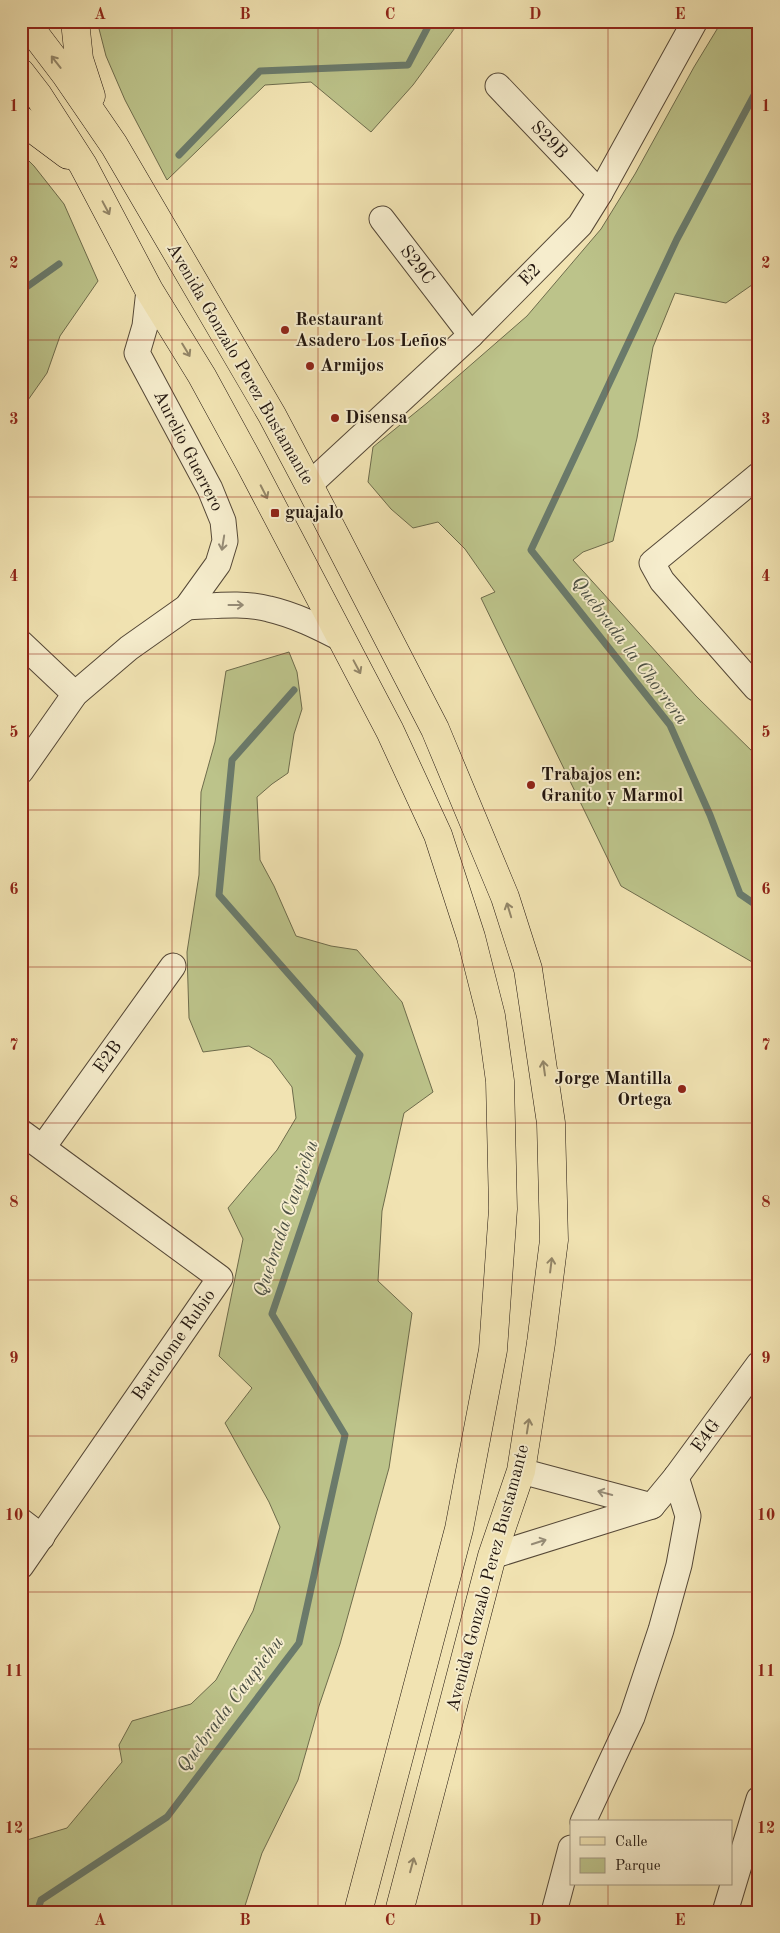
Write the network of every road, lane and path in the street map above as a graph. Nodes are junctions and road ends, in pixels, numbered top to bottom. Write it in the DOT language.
graph roads {
  1 [pos="25,21"];
  2 [pos="75,21"];
  3 [pos="695,21"];
  4 [pos="21,73"];
  5 [pos="498,86"];
  6 [pos="21,120"];
  7 [pos="114,145"];
  8 [pos="83,165"];
  9 [pos="600,193"];
  10 [pos="382,219"];
  11 [pos="149,290"];
  12 [pos="471,335"];
  13 [pos="759,475"];
  14 [pos="309,485"];
  15 [pos="187,607"];
  16 [pos="342,639"];
  17 [pos="21,643"];
  18 [pos="756,688"];
  19 [pos="75,694"];
  20 [pos="21,770"];
  21 [pos="173,966"];
  22 [pos="21,1132"];
  23 [pos="42,1147"];
  24 [pos="759,1364"];
  25 [pos="521,1471"];
  26 [pos="676,1477"];
  27 [pos="652,1506"];
  28 [pos="21,1521"];
  29 [pos="42,1537"];
  30 [pos="492,1556"];
  31 [pos="21,1566"];
  32 [pos="390,1791"];
  33 [pos="759,1799"];
  34 [pos="429,1802"];
  35 [pos="584,1820"];
  36 [pos="570,1852"];
  37 [pos="358,1912"];
  38 [pos="399,1912"];
  39 [pos="554,1912"];
  40 [pos="725,1912"];
  7 -- 1 [label="main road, Avenida Gonzalo Perez Bustamante, one-way"];
  2 -- 7 [label="main road"];
  3 -- 9 [label="street, E2"];
  4 -- 8 [label="main road"];
  5 -- 9 [label="street, S29B"];
  6 -- 8 [label="main road"];
  7 -- 14 [label="main road, Avenida Gonzalo Perez Bustamante"];
  8 -- 11 [label="main road, one-way"];
  9 -- 12 [label="street, E2"];
  10 -- 12 [label="street, S29C"];
  11 -- 15 [label="street, Aurelio Guerrero, one-way"];
  11 -- 16 [label="main road, one-way"];
  12 -- 14 [label="street, E2"];
  13 -- 18 [label="street"];
  25 -- 14 [label="main road, Avenida Gonzalo Perez Bustamante, one-way"];
  15 -- 16 [label="street, one-way"];
  15 -- 19 [label="street, Aurelio Guerrero"];
  16 -- 32 [label="main road, one-way"];
  17 -- 19 [label="street"];
  19 -- 20 [label="street, Aurelio Guerrero"];
  21 -- 23 [label="street, E2B"];
  22 -- 23 [label="street, Bartolome Rubio"];
  23 -- 29 [label="street, Bartolome Rubio"];
  24 -- 26 [label="street, E4G"];
  27 -- 25 [label="street, one-way"];
  25 -- 30 [label="main road, Avenida Gonzalo Perez Bustamante"];
  26 -- 27 [label="street, E4G"];
  26 -- 35 [label="street"];
  30 -- 27 [label="street, one-way"];
  28 -- 29 [label="street"];
  29 -- 31 [label="street, Bartolome Rubio"];
  30 -- 34 [label="main road, Avenida Gonzalo Perez Bustamante"];
  32 -- 34 [label="main road"];
  32 -- 37 [label="main road"];
  33 -- 40 [label="street"];
  38 -- 34 [label="main road, Avenida Gonzalo Perez Bustamante, one-way"];
  36 -- 39 [label="street"];
}
